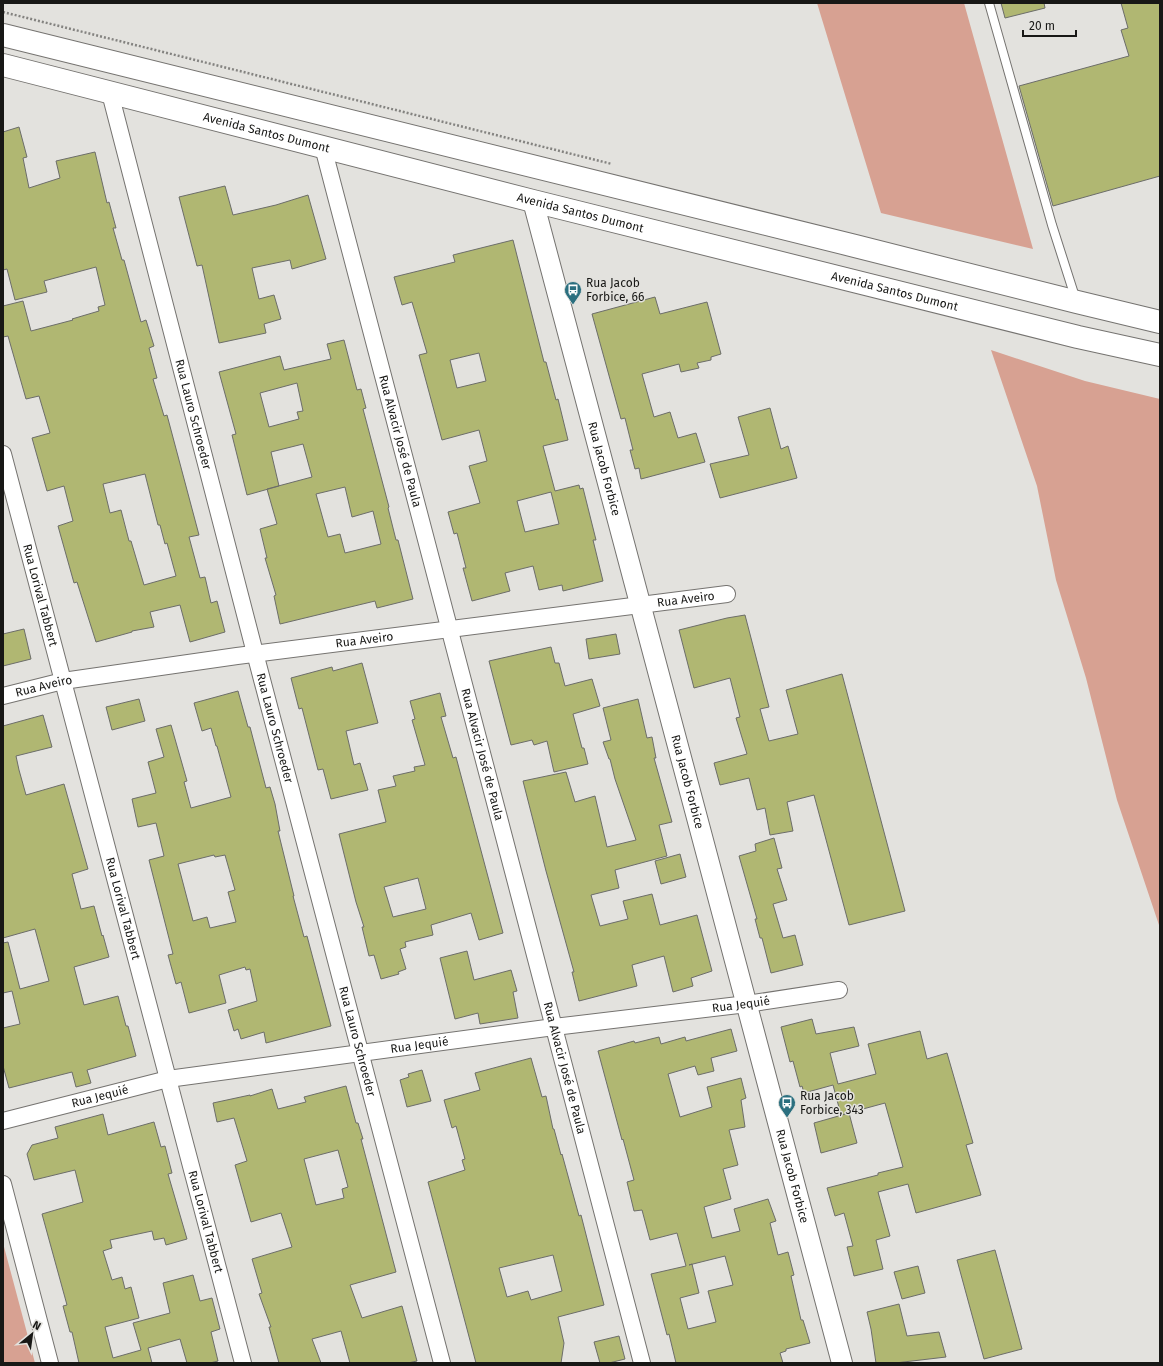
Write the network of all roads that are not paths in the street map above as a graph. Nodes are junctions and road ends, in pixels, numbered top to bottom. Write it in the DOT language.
graph roads {
  1 [pos="989,3"];
  2 [pos="3,35"];
  3 [pos="3,65"];
  4 [pos="110,93"];
  5 [pos="410,136"];
  6 [pos="323,147"];
  7 [pos="405,168"];
  8 [pos="533,200"];
  9 [pos="751,220"];
  10 [pos="738,252"];
  11 [pos="1077,302"];
  12 [pos="1160,322"];
  13 [pos="1160,355"];
  14 [pos="3,454"];
  15 [pos="727,594"];
  16 [pos="641,605"];
  17 [pos="449,629"];
  18 [pos="255,653"];
  19 [pos="63,681"];
  20 [pos="3,696"];
  21 [pos="839,990"];
  22 [pos="747,1004"];
  23 [pos="554,1027"];
  24 [pos="360,1053"];
  25 [pos="168,1080"];
  26 [pos="3,1121"];
  27 [pos="3,1184"];
  28 [pos="50,1363"];
  29 [pos="243,1363"];
  30 [pos="442,1363"];
  31 [pos="642,1363"];
  32 [pos="842,1363"];
  1 -- 11 [label="lane"];
  2 -- 5 [label="main road"];
  3 -- 4 [label="main road, Avenida Santos Dumont"];
  4 -- 6 [label="main road, Avenida Santos Dumont"];
  4 -- 18 [label="street, Rua Lauro Schroeder"];
  5 -- 7 [label="main road"];
  5 -- 9 [label="main road"];
  6 -- 7 [label="main road, Avenida Santos Dumont"];
  6 -- 17 [label="street, Rua Alvacir José de Paula"];
  7 -- 8 [label="main road, Avenida Santos Dumont"];
  8 -- 10 [label="main road, Avenida Santos Dumont"];
  8 -- 16 [label="street, Rua Jacob Forbice"];
  9 -- 10 [label="main road"];
  9 -- 11 [label="main road"];
  10 -- 13 [label="main road, Avenida Santos Dumont"];
  11 -- 12 [label="main road"];
  14 -- 19 [label="street, Rua Lorival Tabbert"];
  15 -- 16 [label="street, Rua Aveiro"];
  16 -- 17 [label="street, Rua Aveiro"];
  16 -- 22 [label="street, Rua Jacob Forbice"];
  17 -- 18 [label="street, Rua Aveiro"];
  17 -- 23 [label="street, Rua Alvacir José de Paula"];
  18 -- 19 [label="street, Rua Aveiro"];
  18 -- 24 [label="street, Rua Lauro Schroeder"];
  19 -- 20 [label="street, Rua Aveiro"];
  19 -- 25 [label="street, Rua Lorival Tabbert"];
  21 -- 22 [label="street, Rua Jequié"];
  22 -- 23 [label="street, Rua Jequié"];
  22 -- 32 [label="street, Rua Jacob Forbice"];
  23 -- 24 [label="street, Rua Jequié"];
  23 -- 31 [label="street, Rua Alvacir José de Paula"];
  24 -- 25 [label="street, Rua Jequié"];
  24 -- 30 [label="street, Rua Lauro Schroeder"];
  25 -- 26 [label="street, Rua Jequié"];
  25 -- 29 [label="street, Rua Lorival Tabbert"];
  27 -- 28 [label="street"];
}
